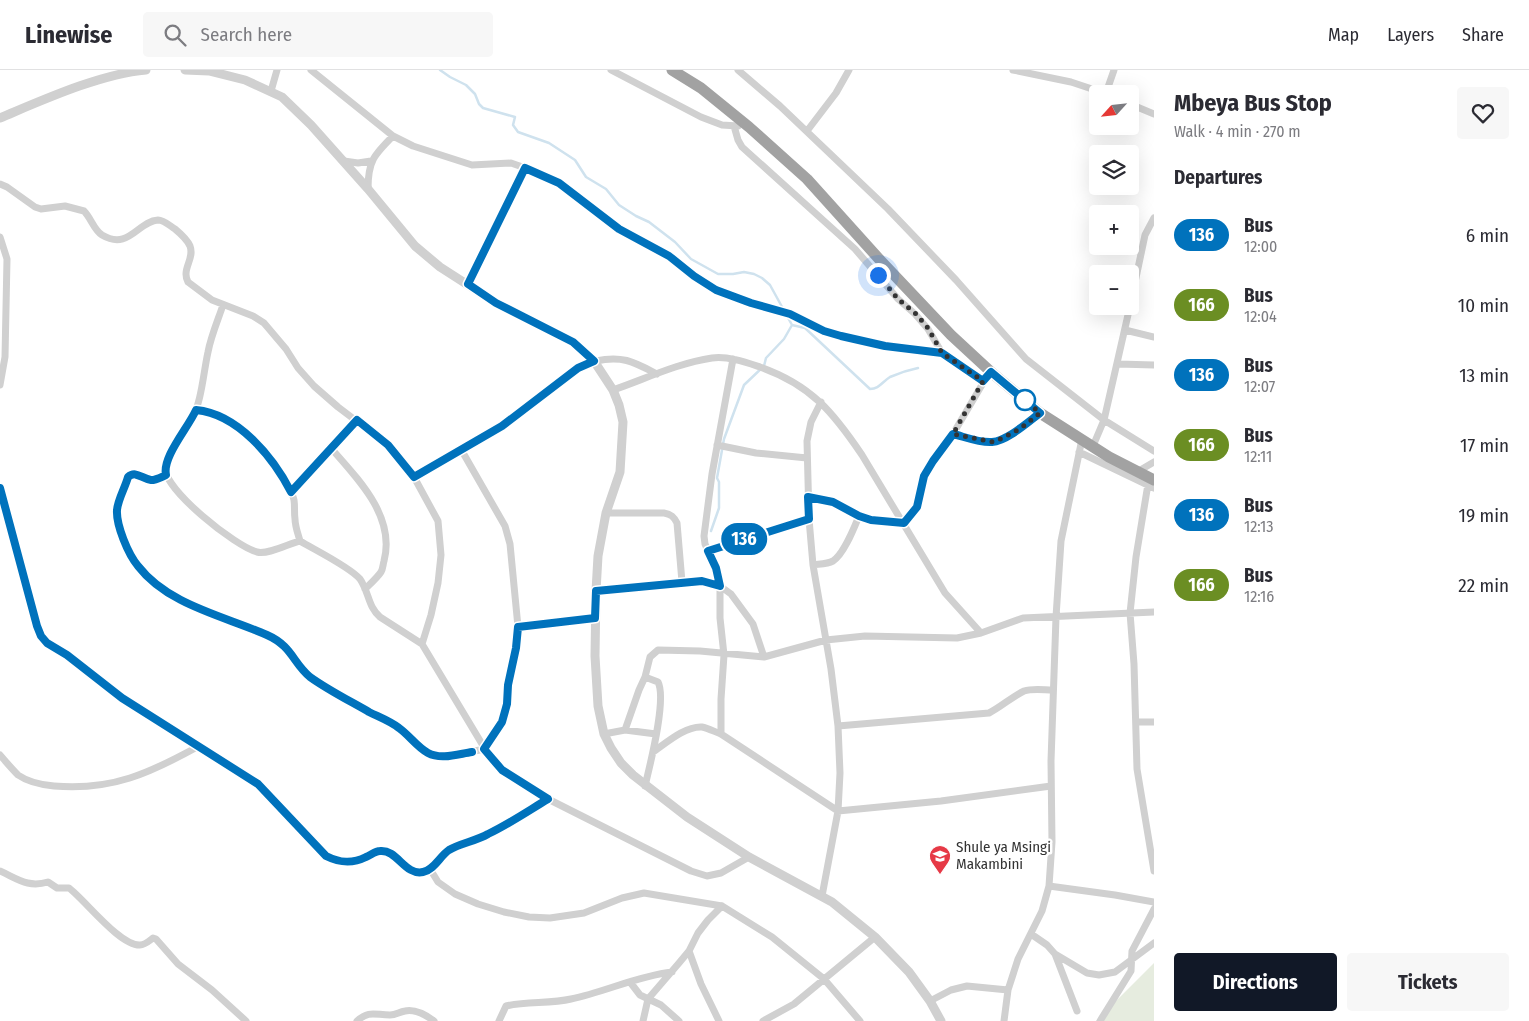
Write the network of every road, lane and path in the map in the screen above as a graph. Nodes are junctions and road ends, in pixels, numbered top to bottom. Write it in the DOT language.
graph roads {
  1 [pos="144,70"];
  2 [pos="186,70"];
  3 [pos="277,70"];
  4 [pos="311,70"];
  5 [pos="611,70"];
  6 [pos="672,70"];
  7 [pos="738,70"];
  8 [pos="849,70"];
  9 [pos="1012,70"];
  10 [pos="1114,70"];
  11 [pos="1030,71"];
  12 [pos="1110,85"];
  13 [pos="1089,89"];
  14 [pos="271,91"];
  15 [pos="1139,108"];
  16 [pos="1154,114"];
  17 [pos="0,118"];
  18 [pos="734,126"];
  19 [pos="749,127"];
  20 [pos="806,130"];
  21 [pos="393,136"];
  22 [pos="344,161"];
  23 [pos="371,162"];
  24 [pos="525,168"];
  25 [pos="0,184"];
  26 [pos="368,189"];
  27 [pos="1154,218"];
  28 [pos="0,237"];
  29 [pos="7,259"];
  30 [pos="0,262"];
  31 [pos="1139,265"];
  32 [pos="468,284"];
  33 [pos="223,305"];
  34 [pos="1128,315"];
  35 [pos="1125,330"];
  36 [pos="1154,337"];
  37 [pos="942,353"];
  38 [pos="733,359"];
  39 [pos="594,361"];
  40 [pos="1118,364"];
  41 [pos="1154,365"];
  42 [pos="657,374"];
  43 [pos="987,376"];
  44 [pos="0,385"];
  45 [pos="613,390"];
  46 [pos="821,402"];
  47 [pos="196,410"];
  48 [pos="1040,413"];
  49 [pos="357,420"];
  50 [pos="1104,420"];
  51 [pos="953,434"];
  52 [pos="1082,440"];
  53 [pos="718,446"];
  54 [pos="1093,446"];
  55 [pos="330,447"];
  56 [pos="462,451"];
  57 [pos="1154,451"];
  58 [pos="1080,452"];
  59 [pos="807,458"];
  60 [pos="1154,462"];
  61 [pos="1137,472"];
  62 [pos="166,475"];
  63 [pos="414,477"];
  64 [pos="1151,483"];
  65 [pos="0,488"];
  66 [pos="291,492"];
  67 [pos="808,497"];
  68 [pos="606,514"];
  69 [pos="859,516"];
  70 [pos="809,519"];
  71 [pos="904,523"];
  72 [pos="300,541"];
  73 [pos="708,551"];
  74 [pos="813,565"];
  75 [pos="682,582"];
  76 [pos="720,586"];
  77 [pos="365,589"];
  78 [pos="596,591"];
  79 [pos="1154,612"];
  80 [pos="1130,613"];
  81 [pos="1056,616"];
  82 [pos="595,618"];
  83 [pos="518,627"];
  84 [pos="981,633"];
  85 [pos="826,640"];
  86 [pos="422,644"];
  87 [pos="724,654"];
  88 [pos="764,657"];
  89 [pos="645,677"];
  90 [pos="1053,690"];
  91 [pos="1136,722"];
  92 [pos="1154,722"];
  93 [pos="838,726"];
  94 [pos="626,730"];
  95 [pos="604,734"];
  96 [pos="656,734"];
  97 [pos="721,734"];
  98 [pos="199,746"];
  99 [pos="484,749"];
  100 [pos="653,752"];
  101 [pos="0,755"];
  102 [pos="645,786"];
  103 [pos="1051,786"];
  104 [pos="548,799"];
  105 [pos="838,811"];
  106 [pos="1153,854"];
  107 [pos="749,857"];
  108 [pos="430,869"];
  109 [pos="0,871"];
  110 [pos="1154,871"];
  111 [pos="1049,886"];
  112 [pos="822,896"];
  113 [pos="1154,902"];
  114 [pos="722,906"];
  115 [pos="1154,909"];
  116 [pos="1031,934"];
  117 [pos="875,937"];
  118 [pos="1154,943"];
  119 [pos="688,951"];
  120 [pos="1055,954"];
  121 [pos="1131,959"];
  122 [pos="672,972"];
  123 [pos="824,979"];
  124 [pos="630,982"];
  125 [pos="1008,990"];
  126 [pos="648,999"];
  127 [pos="930,1001"];
  128 [pos="1077,1011"];
  129 [pos="400,1013"];
  130 [pos="246,1021"];
  131 [pos="357,1021"];
  132 [pos="397,1021"];
  133 [pos="434,1021"];
  134 [pos="500,1021"];
  135 [pos="643,1021"];
  136 [pos="679,1021"];
  137 [pos="719,1021"];
  138 [pos="763,1021"];
  139 [pos="860,1021"];
  140 [pos="941,1021"];
  141 [pos="1004,1021"];
  142 [pos="1100,1021"];
  1 -- 17 [label="street"];
  2 -- 14 [label="street"];
  3 -- 14 [label="street"];
  4 -- 21 [label="street"];
  5 -- 18 [label="street"];
  6 -- 19 [label="highway"];
  7 -- 20 [label="street"];
  8 -- 20 [label="street"];
  9 -- 11 [label="street"];
  10 -- 12 [label="street"];
  11 -- 13 [label="street"];
  14 -- 22 [label="street"];
  15 -- 16 [label="street"];
  18 -- 19 [label="street"];
  18 -- 37 [label="street"];
  19 -- 43 [label="highway"];
  20 -- 50 [label="street"];
  21 -- 23 [label="street"];
  21 -- 24 [label="street"];
  22 -- 23 [label="street"];
  22 -- 26 [label="street"];
  23 -- 26 [label="street"];
  24 -- 32 [label="street"];
  24 -- 37 [label="street"];
  25 -- 33 [label="street"];
  26 -- 32 [label="street"];
  27 -- 31 [label="street"];
  28 -- 29 [label="street"];
  29 -- 30 [label="street"];
  29 -- 44 [label="street"];
  32 -- 39 [label="street"];
  33 -- 47 [label="street"];
  33 -- 49 [label="street"];
  34 -- 35 [label="street"];
  35 -- 36 [label="street"];
  35 -- 40 [label="street"];
  37 -- 43 [label="street"];
  38 -- 42 [label="street"];
  38 -- 46 [label="street"];
  38 -- 53 [label="street"];
  39 -- 42 [label="street"];
  39 -- 45 [label="street"];
  39 -- 56 [label="street"];
  40 -- 41 [label="street"];
  40 -- 50 [label="street"];
  42 -- 45 [label="street"];
  43 -- 48 [label="highway"];
  43 -- 51 [label="street"];
  45 -- 68 [label="street"];
  46 -- 59 [label="street"];
  46 -- 71 [label="street"];
  47 -- 62 [label="street"];
  47 -- 66 [label="street"];
  48 -- 51 [label="street"];
  48 -- 52 [label="highway"];
  49 -- 55 [label="street"];
  49 -- 63 [label="street"];
  50 -- 54 [label="street"];
  50 -- 57 [label="street"];
  51 -- 71 [label="street"];
  52 -- 54 [label="highway"];
  52 -- 58 [label="street"];
  53 -- 59 [label="street"];
  53 -- 73 [label="street"];
  54 -- 61 [label="highway"];
  55 -- 66 [label="street"];
  55 -- 77 [label="street"];
  56 -- 63 [label="street"];
  56 -- 83 [label="street"];
  58 -- 64 [label="street"];
  58 -- 81 [label="street"];
  59 -- 67 [label="street"];
  60 -- 61 [label="street"];
  61 -- 64 [label="highway"];
  62 -- 72 [label="street"];
  62 -- 99 [label="street"];
  63 -- 86 [label="street"];
  64 -- 80 [label="street"];
  65 -- 98 [label="street"];
  66 -- 72 [label="street"];
  67 -- 69 [label="street"];
  67 -- 70 [label="street"];
  68 -- 75 [label="street"];
  68 -- 78 [label="street"];
  69 -- 71 [label="street"];
  69 -- 74 [label="street"];
  70 -- 73 [label="street"];
  70 -- 74 [label="street"];
  71 -- 84 [label="street"];
  72 -- 77 [label="street"];
  73 -- 76 [label="street"];
  74 -- 85 [label="street"];
  75 -- 76 [label="street"];
  75 -- 78 [label="street"];
  76 -- 87 [label="street"];
  76 -- 88 [label="street"];
  77 -- 86 [label="street"];
  78 -- 82 [label="street"];
  79 -- 80 [label="street"];
  80 -- 81 [label="street"];
  80 -- 91 [label="street"];
  81 -- 84 [label="street"];
  81 -- 90 [label="street"];
  82 -- 83 [label="street"];
  82 -- 95 [label="street"];
  83 -- 99 [label="street"];
  84 -- 85 [label="street"];
  85 -- 88 [label="street"];
  85 -- 93 [label="street"];
  86 -- 99 [label="street"];
  87 -- 88 [label="street"];
  87 -- 89 [label="street"];
  87 -- 97 [label="street"];
  89 -- 94 [label="street"];
  89 -- 96 [label="street"];
  90 -- 93 [label="street"];
  90 -- 103 [label="street"];
  91 -- 92 [label="street"];
  91 -- 106 [label="street"];
  93 -- 105 [label="street"];
  94 -- 95 [label="street"];
  94 -- 96 [label="street"];
  95 -- 102 [label="street"];
  96 -- 100 [label="street"];
  97 -- 100 [label="street"];
  97 -- 105 [label="street"];
  98 -- 101 [label="street"];
  98 -- 108 [label="street"];
  99 -- 104 [label="street"];
  100 -- 102 [label="street"];
  102 -- 107 [label="street"];
  103 -- 105 [label="street"];
  103 -- 111 [label="street"];
  104 -- 107 [label="street"];
  104 -- 108 [label="street"];
  105 -- 112 [label="street"];
  106 -- 110 [label="street"];
  107 -- 112 [label="street"];
  108 -- 114 [label="street"];
  109 -- 130 [label="street"];
  111 -- 113 [label="street"];
  111 -- 116 [label="street"];
  112 -- 117 [label="street"];
  114 -- 119 [label="street"];
  114 -- 123 [label="street"];
  115 -- 121 [label="street"];
  116 -- 120 [label="street"];
  116 -- 125 [label="street"];
  117 -- 123 [label="street"];
  117 -- 127 [label="street"];
  118 -- 121 [label="street"];
  119 -- 122 [label="street"];
  119 -- 137 [label="street"];
  120 -- 121 [label="street"];
  120 -- 128 [label="street"];
  121 -- 142 [label="street"];
  122 -- 124 [label="street"];
  122 -- 126 [label="street"];
  123 -- 138 [label="street"];
  123 -- 139 [label="street"];
  124 -- 126 [label="street"];
  124 -- 134 [label="street"];
  125 -- 127 [label="street"];
  125 -- 141 [label="street"];
  126 -- 135 [label="street"];
  126 -- 136 [label="street"];
  127 -- 140 [label="street"];
  129 -- 131 [label="street"];
  129 -- 132 [label="street"];
  129 -- 133 [label="street"];
}
